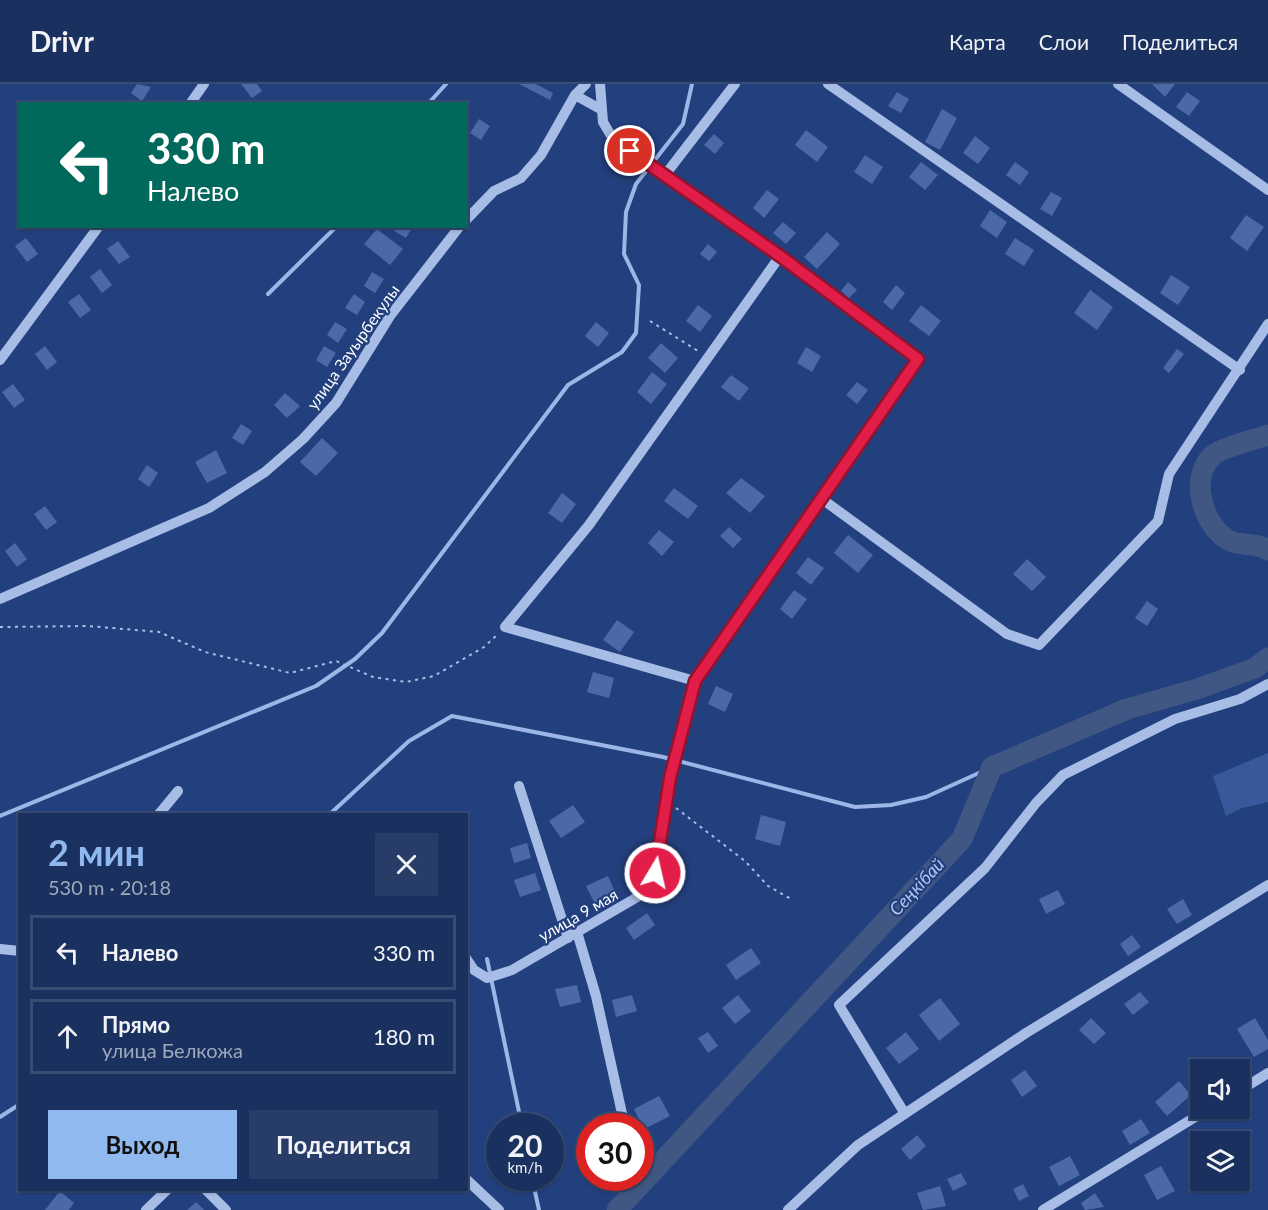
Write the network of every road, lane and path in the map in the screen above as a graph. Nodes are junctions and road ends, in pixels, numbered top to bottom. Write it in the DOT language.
graph roads {
  1 [pos="204,84"];
  2 [pos="586,84"];
  3 [pos="600,84"];
  4 [pos="735,84"];
  5 [pos="828,84"];
  6 [pos="1118,84"];
  7 [pos="574,95"];
  8 [pos="191,102"];
  9 [pos="602,110"];
  10 [pos="665,175"];
  11 [pos="1268,190"];
  12 [pos="468,218"];
  13 [pos="98,228"];
  14 [pos="458,228"];
  15 [pos="780,256"];
  16 [pos="650,321"];
  17 [pos="1268,324"];
  18 [pos="708,358"];
  19 [pos="0,360"];
  20 [pos="1240,370"];
  21 [pos="822,498"];
  22 [pos="0,599"];
  23 [pos="0,627"];
  24 [pos="505,627"];
  25 [pos="695,681"];
  26 [pos="1268,684"];
  27 [pos="519,786"];
  28 [pos="178,791"];
  29 [pos="666,801"];
  30 [pos="160,813"];
  31 [pos="1268,885"];
  32 [pos="794,900"];
  33 [pos="573,935"];
  34 [pos="0,949"];
  35 [pos="18,951"];
  36 [pos="468,961"];
  37 [pos="1268,1074"];
  38 [pos="1250,1085"];
  39 [pos="622,1113"];
  40 [pos="904,1114"];
  41 [pos="1192,1119"];
  42 [pos="468,1181"];
  43 [pos="166,1191"];
  44 [pos="207,1191"];
  45 [pos="147,1210"];
  46 [pos="226,1210"];
  47 [pos="499,1210"];
  48 [pos="788,1210"];
  49 [pos="1043,1210"];
  1 -- 8 [label="street"];
  2 -- 7 [label="street"];
  3 -- 9 [label="street"];
  4 -- 10 [label="street"];
  5 -- 20 [label="street"];
  6 -- 11 [label="street"];
  7 -- 9 [label="street"];
  7 -- 12 [label="street"];
  9 -- 10 [label="street"];
  10 -- 15 [label="street"];
  13 -- 19 [label="street"];
  14 -- 22 [label="street, улица Зауырбекулы"];
  15 -- 18 [label="street"];
  15 -- 21 [label="street, улица 9 мая"];
  16 -- 18 [label="path"];
  17 -- 20 [label="street"];
  18 -- 24 [label="street"];
  20 -- 21 [label="street"];
  21 -- 25 [label="street, улица 9 мая"];
  23 -- 24 [label="path"];
  24 -- 25 [label="street"];
  25 -- 29 [label="street, улица 9 мая"];
  26 -- 40 [label="street"];
  27 -- 33 [label="street"];
  28 -- 30 [label="street"];
  29 -- 32 [label="path"];
  29 -- 33 [label="street, улица 9 мая"];
  31 -- 40 [label="street"];
  33 -- 36 [label="street, улица 9 мая"];
  33 -- 39 [label="street"];
  34 -- 35 [label="street"];
  37 -- 38 [label="street"];
  40 -- 48 [label="street"];
  41 -- 49 [label="street"];
  42 -- 47 [label="street"];
  43 -- 45 [label="street"];
  44 -- 46 [label="street"];
}
